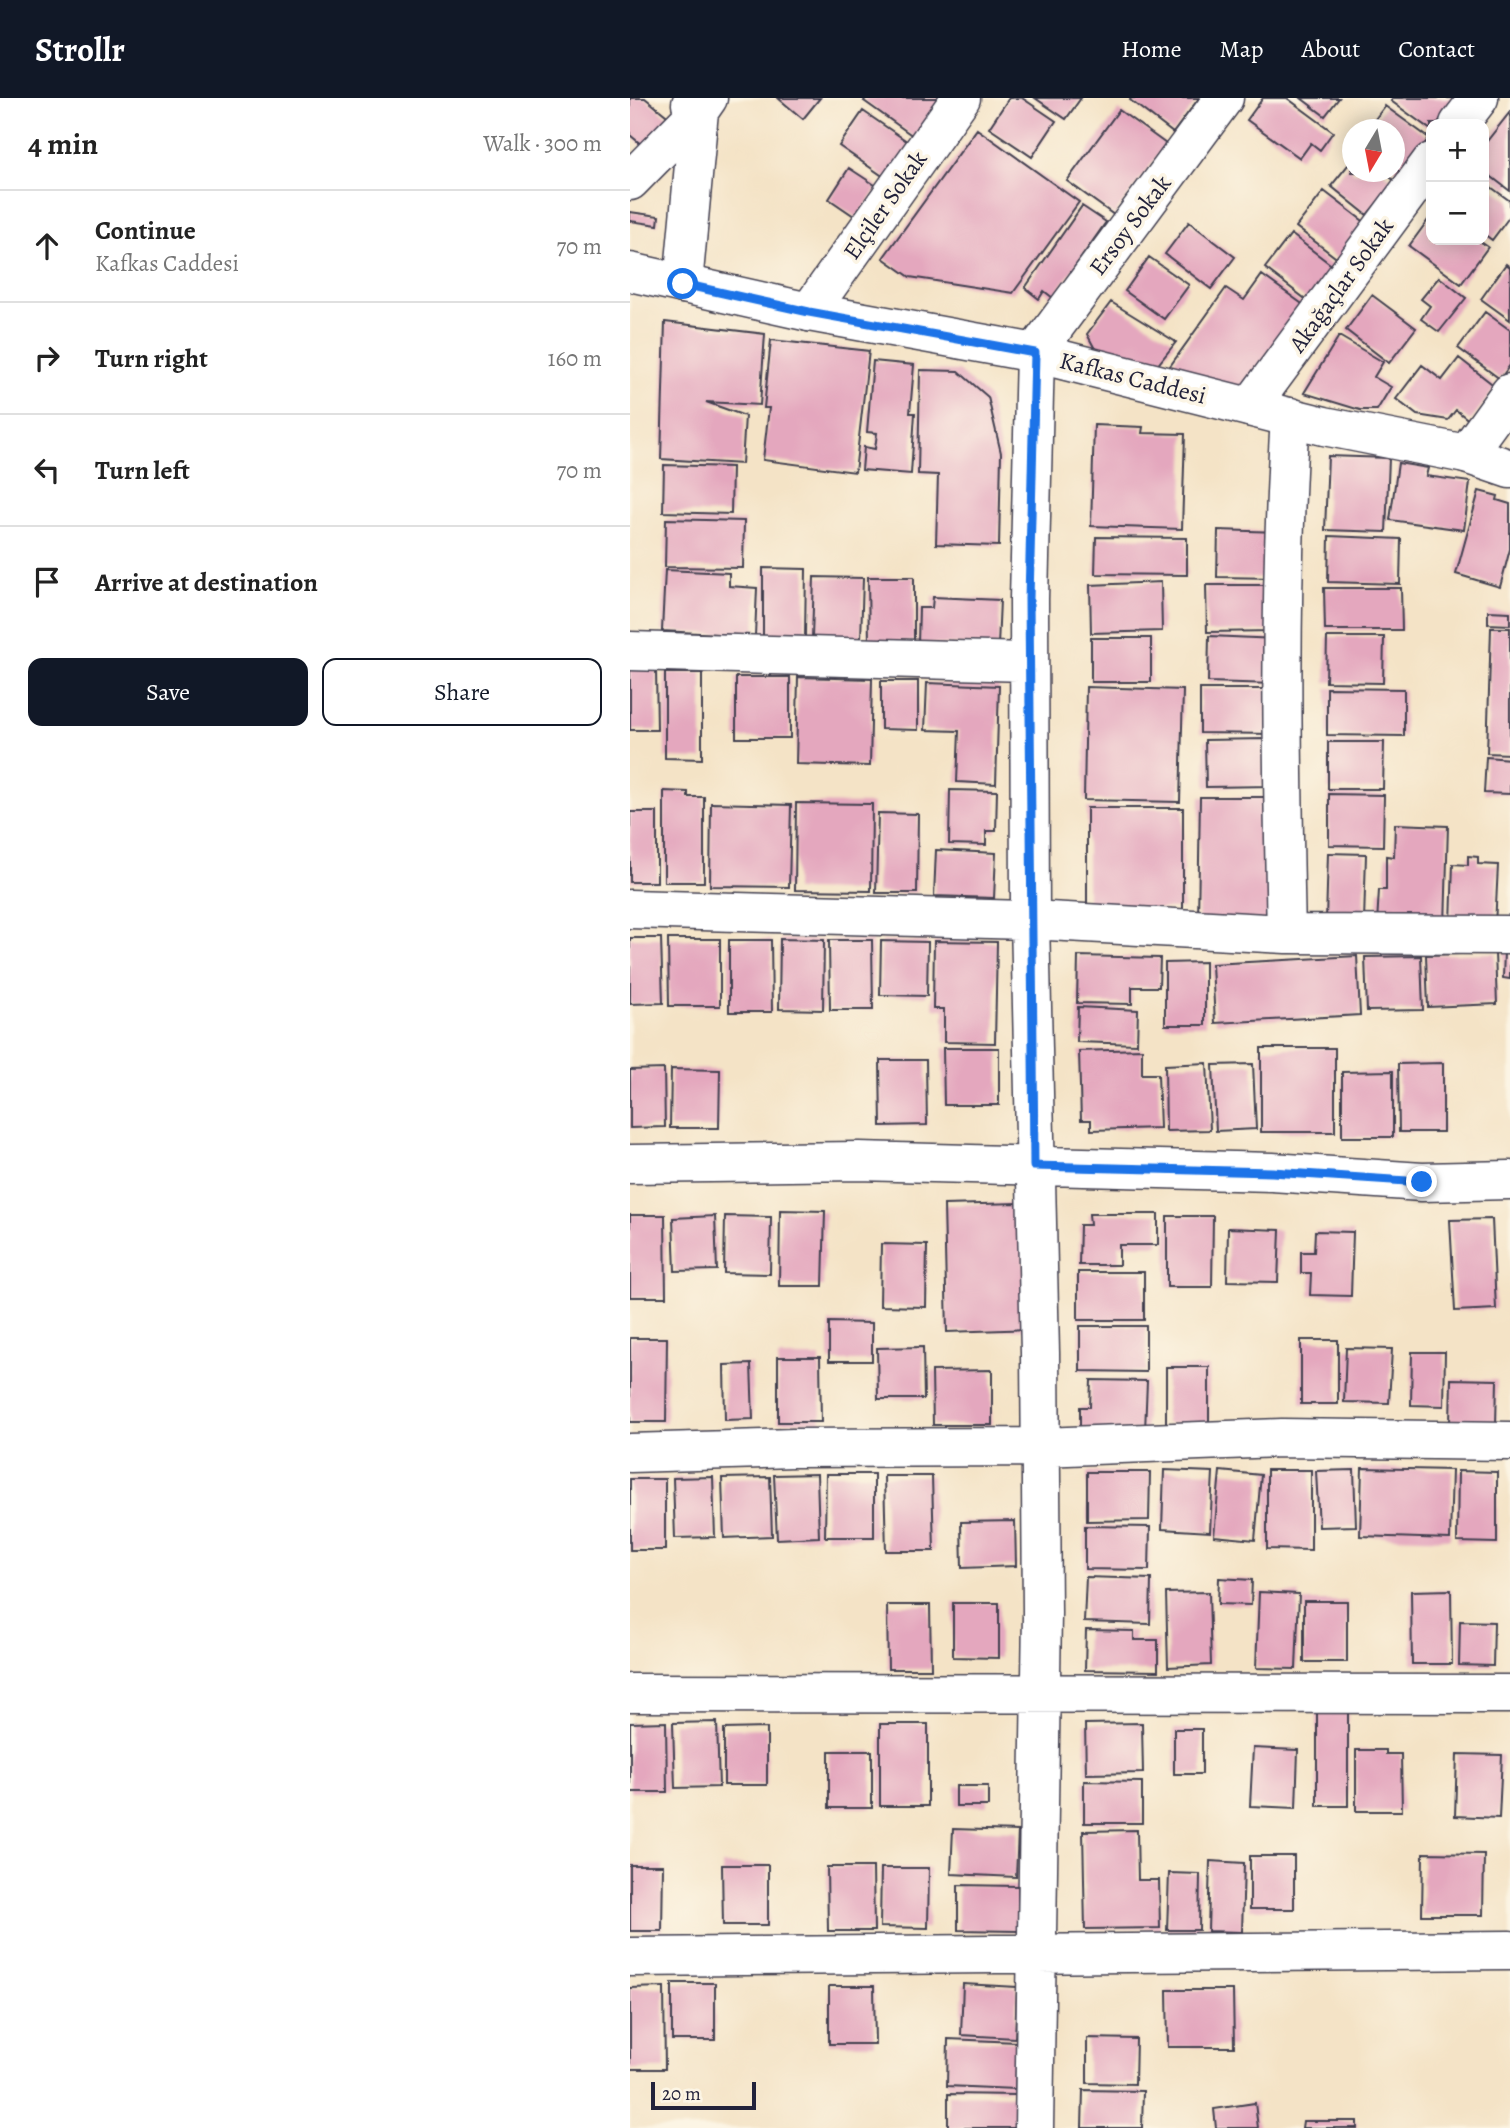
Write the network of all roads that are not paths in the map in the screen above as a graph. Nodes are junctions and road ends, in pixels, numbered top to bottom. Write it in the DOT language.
graph roads {
  1 [pos="961,98"];
  2 [pos="1224,98"];
  3 [pos="1479,98"];
  4 [pos="697,102"];
  5 [pos="1463,119"];
  6 [pos="1426,169"];
  7 [pos="630,181"];
  8 [pos="630,272"];
  9 [pos="683,284"];
  10 [pos="809,312"];
  11 [pos="1035,353"];
  12 [pos="1510,393"];
  13 [pos="1250,407"];
  14 [pos="1290,417"];
  15 [pos="1466,454"];
  16 [pos="1510,469"];
  17 [pos="630,651"];
  18 [pos="1029,662"];
  19 [pos="630,909"];
  20 [pos="1030,920"];
  21 [pos="1286,934"];
  22 [pos="1510,935"];
  23 [pos="630,1164"];
  24 [pos="1034,1166"];
  25 [pos="1510,1180"];
  26 [pos="1510,1441"];
  27 [pos="1041,1447"];
  28 [pos="630,1453"];
  29 [pos="630,1693"];
  30 [pos="1510,1694"];
  31 [pos="1041,1695"];
  32 [pos="1510,1950"];
  33 [pos="1037,1955"];
  34 [pos="630,1957"];
  35 [pos="1034,2128"];
  1 -- 10 [label="street, Elçiler Sokak"];
  2 -- 11 [label="street, Ersoy Sokak"];
  3 -- 5 [label="street"];
  4 -- 7 [label="street"];
  4 -- 9 [label="street"];
  6 -- 13 [label="street, Akağaçlar Sokak"];
  8 -- 9 [label="street, Kafkas Caddesi"];
  9 -- 10 [label="street, Kafkas Caddesi"];
  10 -- 11 [label="street, Kafkas Caddesi"];
  11 -- 13 [label="street, Kafkas Caddesi"];
  11 -- 18 [label="street"];
  12 -- 15 [label="street"];
  13 -- 14 [label="street, Kafkas Caddesi"];
  14 -- 15 [label="street, Kafkas Caddesi"];
  14 -- 21 [label="street"];
  15 -- 16 [label="street, Kafkas Caddesi"];
  17 -- 18 [label="street"];
  18 -- 20 [label="street"];
  19 -- 20 [label="street"];
  20 -- 21 [label="street"];
  20 -- 24 [label="street"];
  21 -- 22 [label="street"];
  23 -- 24 [label="street"];
  24 -- 25 [label="street"];
  24 -- 27 [label="street"];
  26 -- 27 [label="street"];
  27 -- 28 [label="street"];
  27 -- 31 [label="street"];
  29 -- 31 [label="street"];
  30 -- 31 [label="street"];
  31 -- 33 [label="street"];
  32 -- 33 [label="street"];
  33 -- 34 [label="street"];
  33 -- 35 [label="street"];
}
